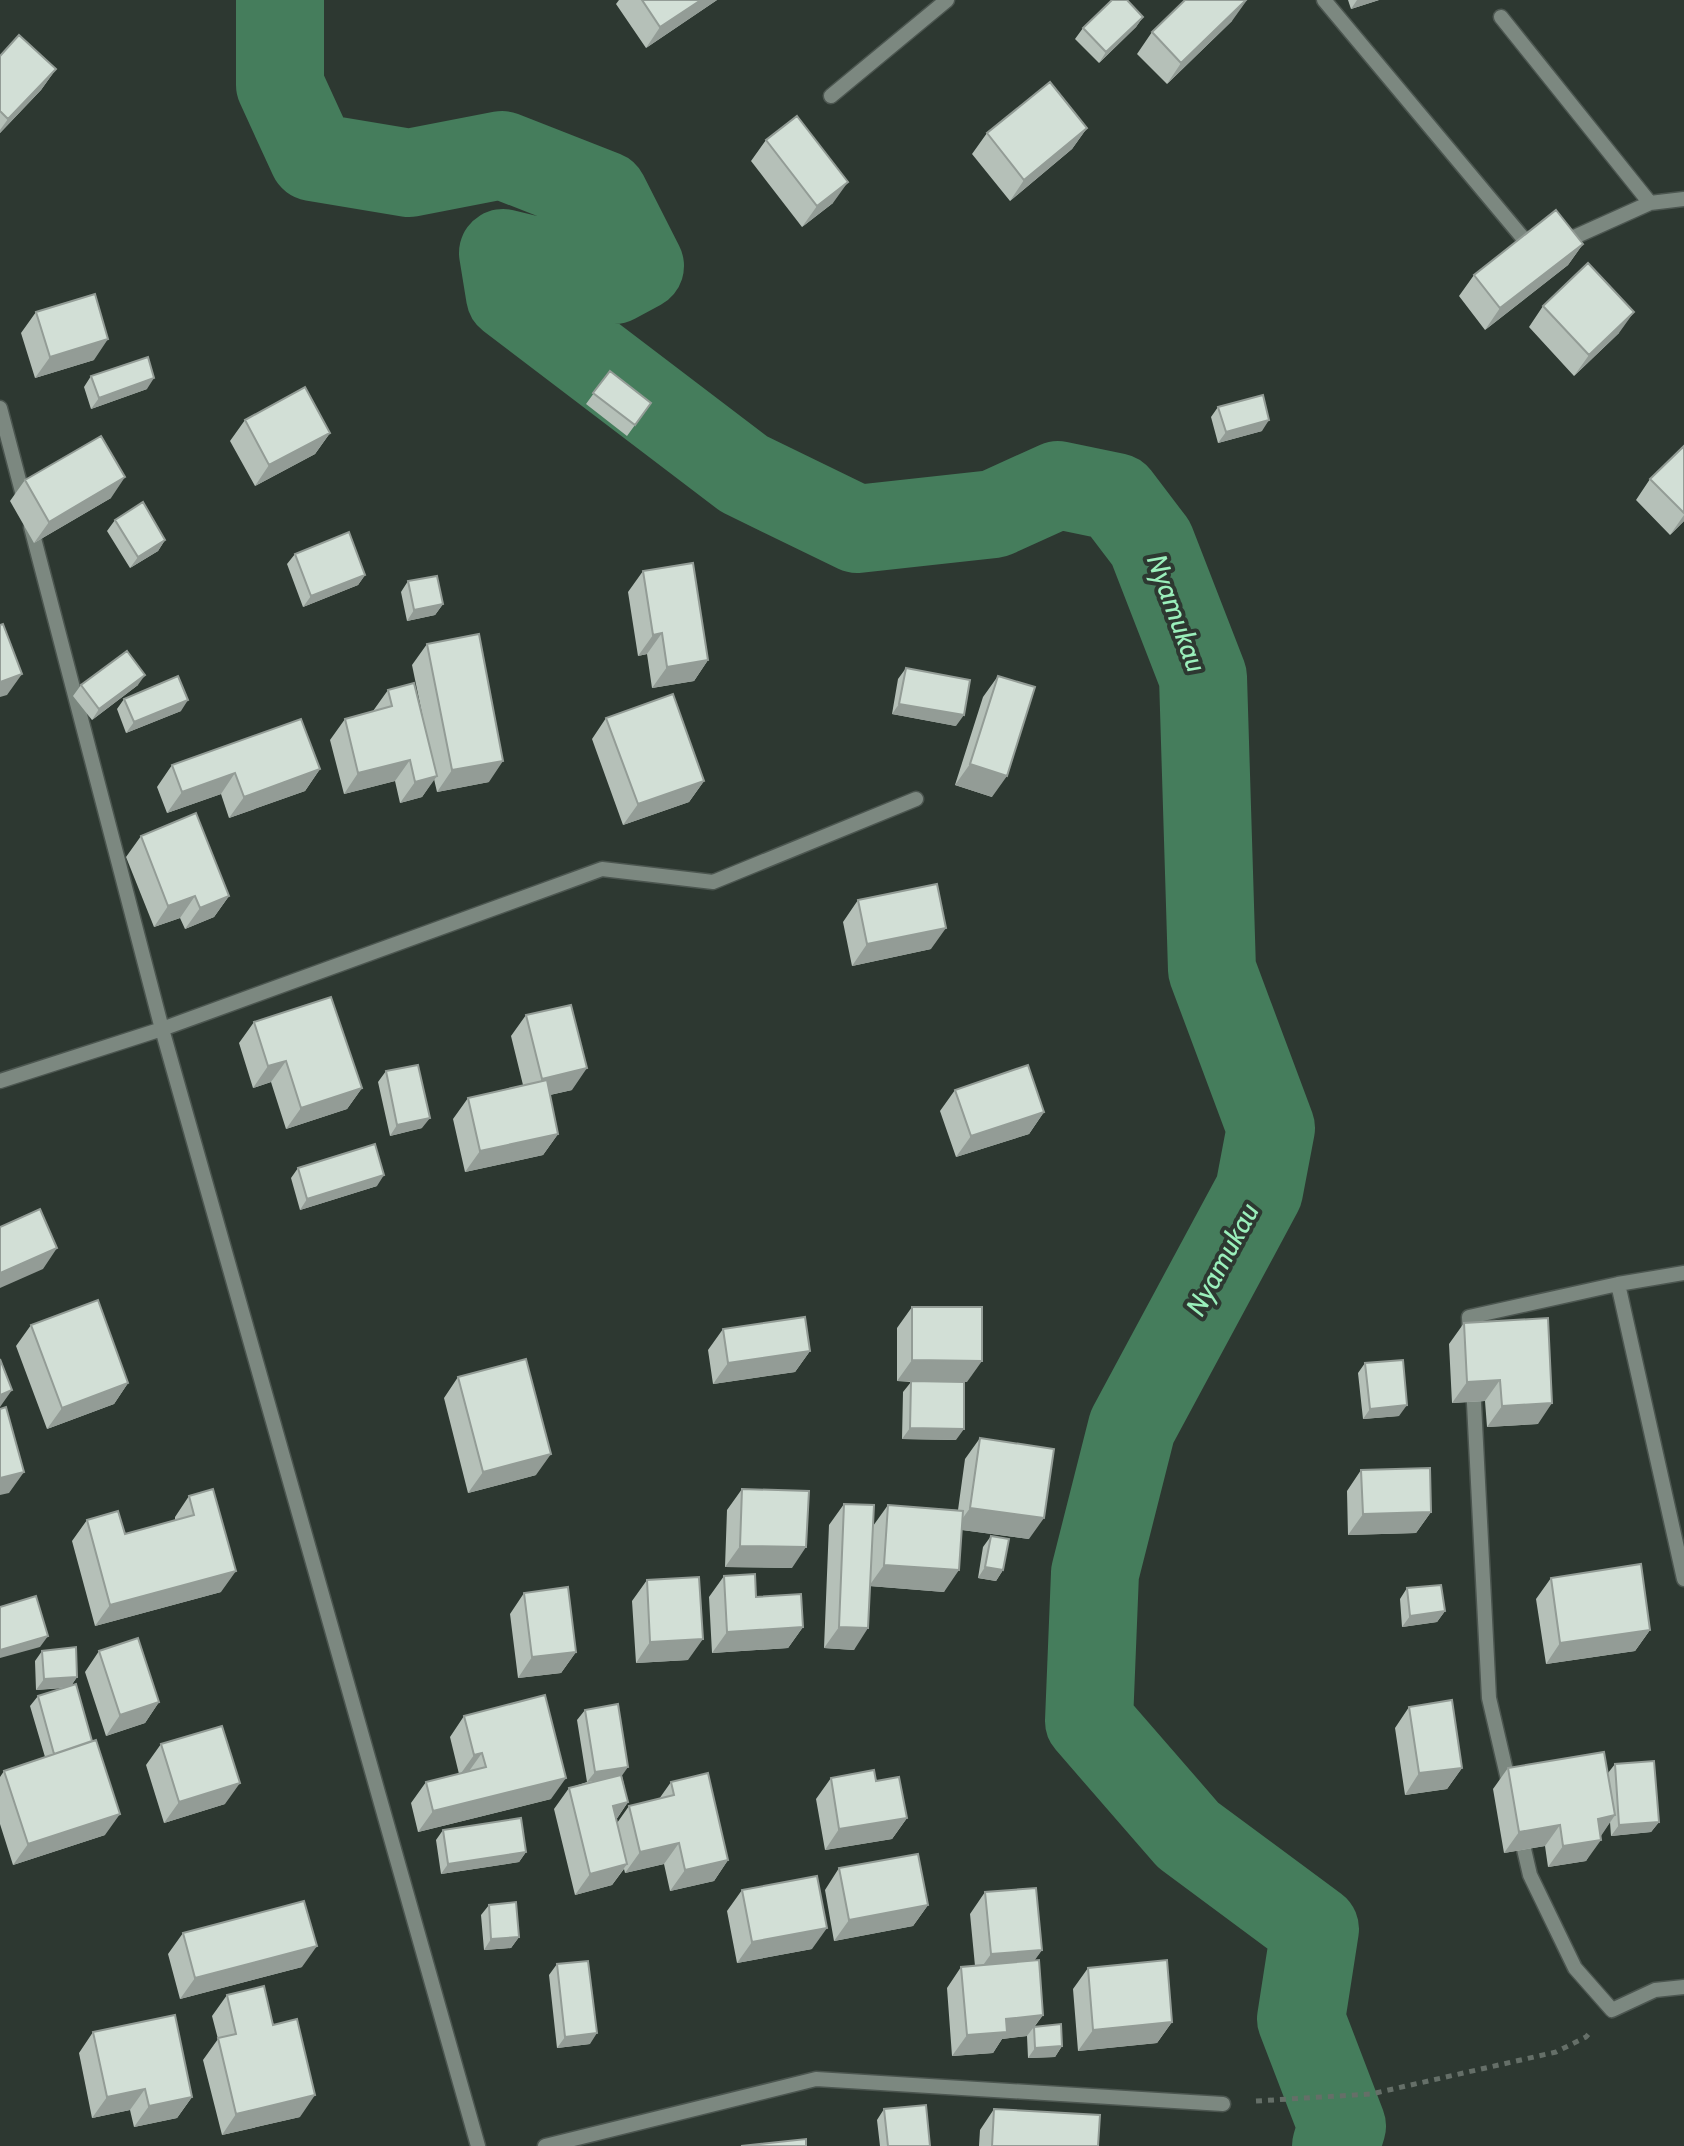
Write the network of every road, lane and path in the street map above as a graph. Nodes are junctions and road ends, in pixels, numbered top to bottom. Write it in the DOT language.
graph roads {
  1 [pos="947,0"];
  2 [pos="1324,0"];
  3 [pos="1501,17"];
  4 [pos="831,96"];
  5 [pos="1684,199"];
  6 [pos="1650,203"];
  7 [pos="0,408"];
  8 [pos="916,799"];
  9 [pos="162,1029"];
  10 [pos="0,1081"];
  11 [pos="1684,1273"];
  12 [pos="1618,1284"];
  13 [pos="1471,1349"];
  14 [pos="1472,1365"];
  15 [pos="1684,1579"];
  16 [pos="1684,1987"];
  17 [pos="1612,2010"];
  18 [pos="1223,2104"];
  19 [pos="478,2146"];
  20 [pos="545,2146"];
  1 -- 4 [label="street"];
  2 -- 6 [label="street"];
  3 -- 6 [label="street"];
  5 -- 6 [label="street"];
  7 -- 9 [label="street"];
  8 -- 9 [label="street"];
  9 -- 10 [label="street"];
  9 -- 19 [label="street"];
  11 -- 12 [label="street"];
  12 -- 13 [label="street"];
  12 -- 15 [label="street"];
  14 -- 17 [label="street"];
  16 -- 17 [label="street"];
  17 -- 18 [label="path"];
  18 -- 20 [label="street"];
}
